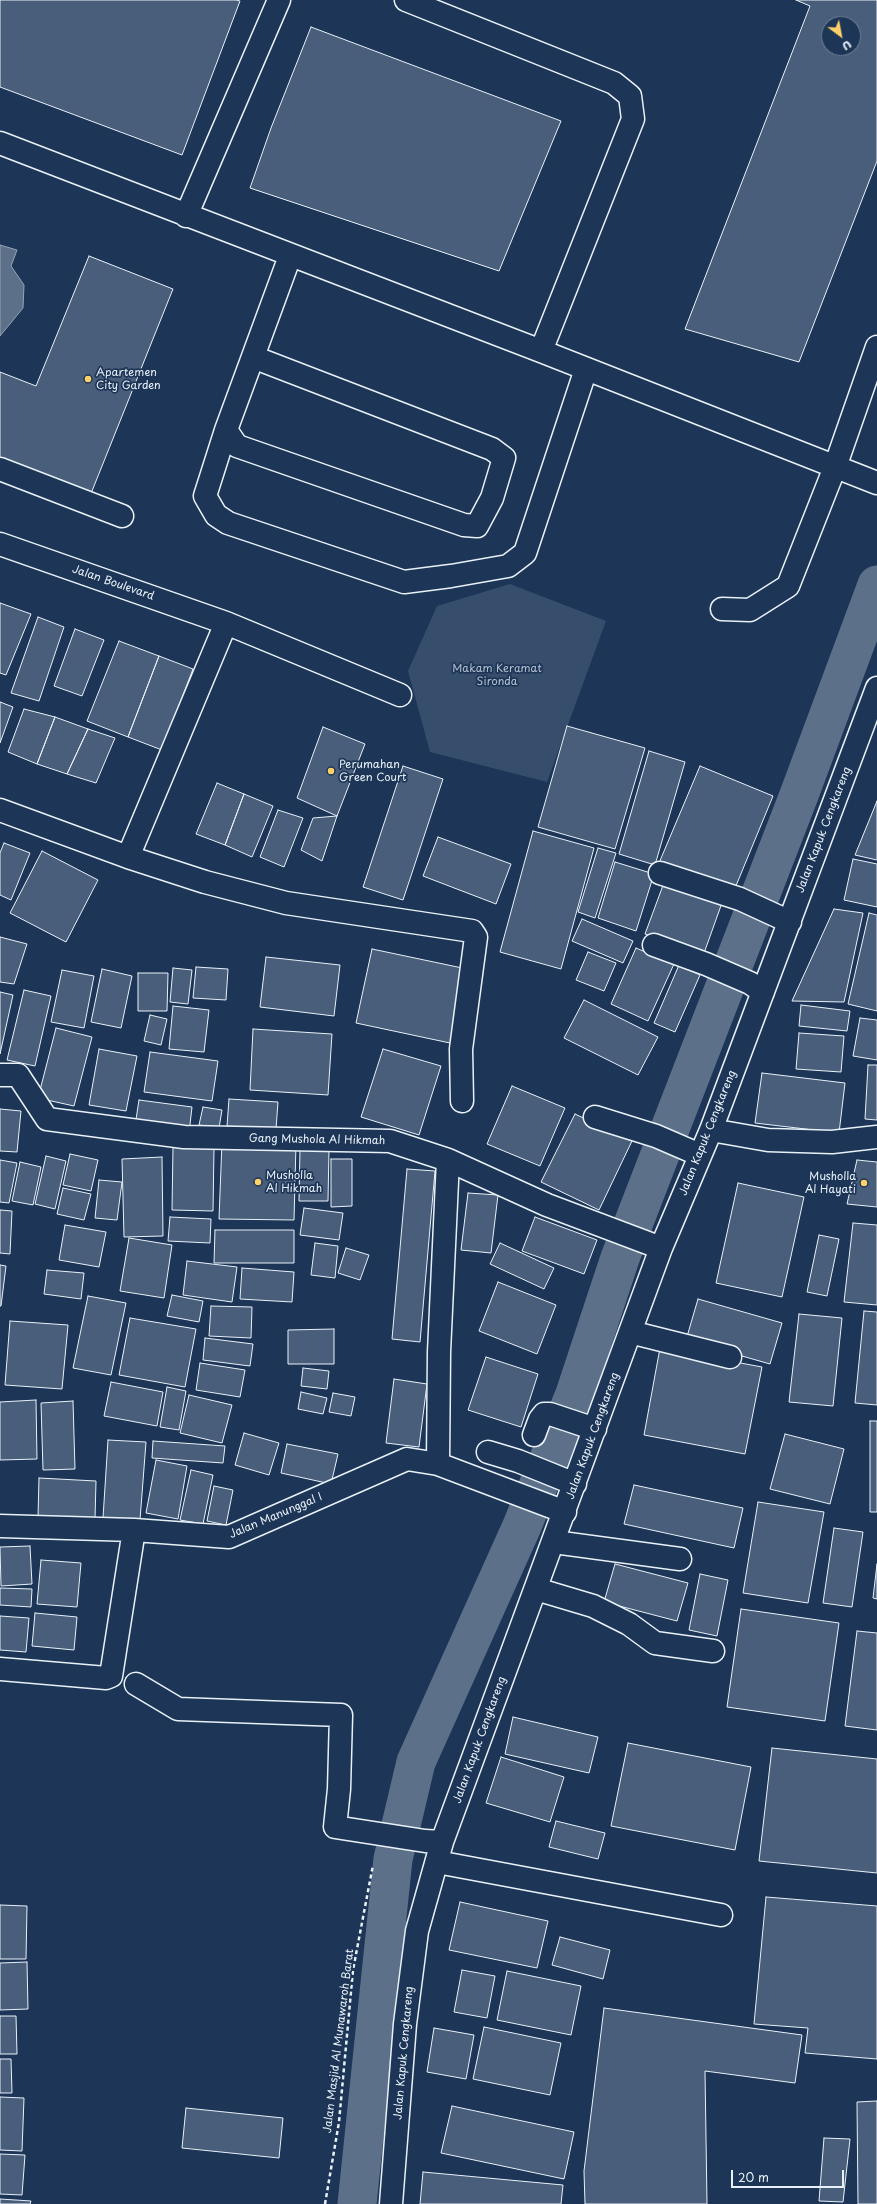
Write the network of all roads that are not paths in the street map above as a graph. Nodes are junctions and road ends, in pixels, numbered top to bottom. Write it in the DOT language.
graph roads {
  1 [pos="279,0"];
  2 [pos="406,0"];
  3 [pos="0,143"];
  4 [pos="186,216"];
  5 [pos="290,256"];
  6 [pos="877,347"];
  7 [pos="541,351"];
  8 [pos="253,357"];
  9 [pos="586,370"];
  10 [pos="226,430"];
  11 [pos="835,467"];
  12 [pos="0,469"];
  13 [pos="875,483"];
  14 [pos="122,516"];
  15 [pos="0,544"];
  16 [pos="722,609"];
  17 [pos="226,623"];
  18 [pos="877,688"];
  19 [pos="400,695"];
  20 [pos="0,810"];
  21 [pos="128,857"];
  22 [pos="660,873"];
  23 [pos="785,919"];
  24 [pos="654,945"];
  25 [pos="756,988"];
  26 [pos="0,1075"];
  27 [pos="462,1101"];
  28 [pos="594,1117"];
  29 [pos="711,1130"];
  30 [pos="877,1137"];
  31 [pos="693,1152"];
  32 [pos="448,1160"];
  33 [pos="652,1245"];
  34 [pos="630,1332"];
  35 [pos="730,1357"];
  36 [pos="588,1427"];
  37 [pos="534,1435"];
  38 [pos="488,1452"];
  39 [pos="438,1464"];
  40 [pos="568,1482"];
  41 [pos="562,1511"];
  42 [pos="0,1526"];
  43 [pos="134,1530"];
  44 [pos="554,1542"];
  45 [pos="680,1559"];
  46 [pos="536,1589"];
  47 [pos="713,1651"];
  48 [pos="0,1669"];
  49 [pos="136,1684"];
  50 [pos="434,1849"];
  51 [pos="721,1915"];
  52 [pos="391,2204"];
  1 -- 4 [label="street"];
  2 -- 7 [label="street"];
  3 -- 4 [label="street"];
  4 -- 5 [label="street"];
  5 -- 7 [label="street"];
  5 -- 8 [label="street"];
  6 -- 11 [label="street"];
  7 -- 9 [label="street"];
  8 -- 10 [label="street"];
  8 -- 10 [label="street"];
  9 -- 10 [label="street"];
  9 -- 11 [label="street"];
  11 -- 13 [label="street"];
  11 -- 16 [label="street"];
  12 -- 14 [label="street"];
  15 -- 17 [label="street, Jalan Boulevard"];
  17 -- 19 [label="street, Jalan Boulevard"];
  17 -- 21 [label="street"];
  18 -- 23 [label="street, Jalan Kapuk Cengkareng"];
  20 -- 21 [label="street"];
  21 -- 27 [label="street"];
  22 -- 23 [label="street"];
  23 -- 25 [label="street, Jalan Kapuk Cengkareng"];
  24 -- 25 [label="street"];
  25 -- 29 [label="street, Jalan Kapuk Cengkareng"];
  26 -- 32 [label="street, Gang Mushola Al Hikmah"];
  28 -- 31 [label="street"];
  29 -- 30 [label="street"];
  29 -- 31 [label="street, Jalan Kapuk Cengkareng"];
  31 -- 33 [label="street, Jalan Kapuk Cengkareng"];
  32 -- 33 [label="street"];
  32 -- 39 [label="street"];
  33 -- 34 [label="street, Jalan Kapuk Cengkareng"];
  34 -- 35 [label="street"];
  34 -- 36 [label="street, Jalan Kapuk Cengkareng"];
  36 -- 37 [label="street"];
  36 -- 40 [label="street, Jalan Kapuk Cengkareng"];
  38 -- 40 [label="street"];
  39 -- 41 [label="street, Jalan Manunggal I"];
  39 -- 43 [label="street, Jalan Manunggal I"];
  40 -- 41 [label="street, Jalan Kapuk Cengkareng"];
  41 -- 44 [label="street, Jalan Kapuk Cengkareng"];
  42 -- 43 [label="street, Jalan Manunggal I"];
  43 -- 48 [label="street"];
  44 -- 45 [label="street"];
  44 -- 46 [label="street, Jalan Kapuk Cengkareng"];
  46 -- 47 [label="street"];
  46 -- 50 [label="street, Jalan Kapuk Cengkareng"];
  49 -- 50 [label="street"];
  50 -- 51 [label="street"];
  50 -- 52 [label="street, Jalan Kapuk Cengkareng"];
}
